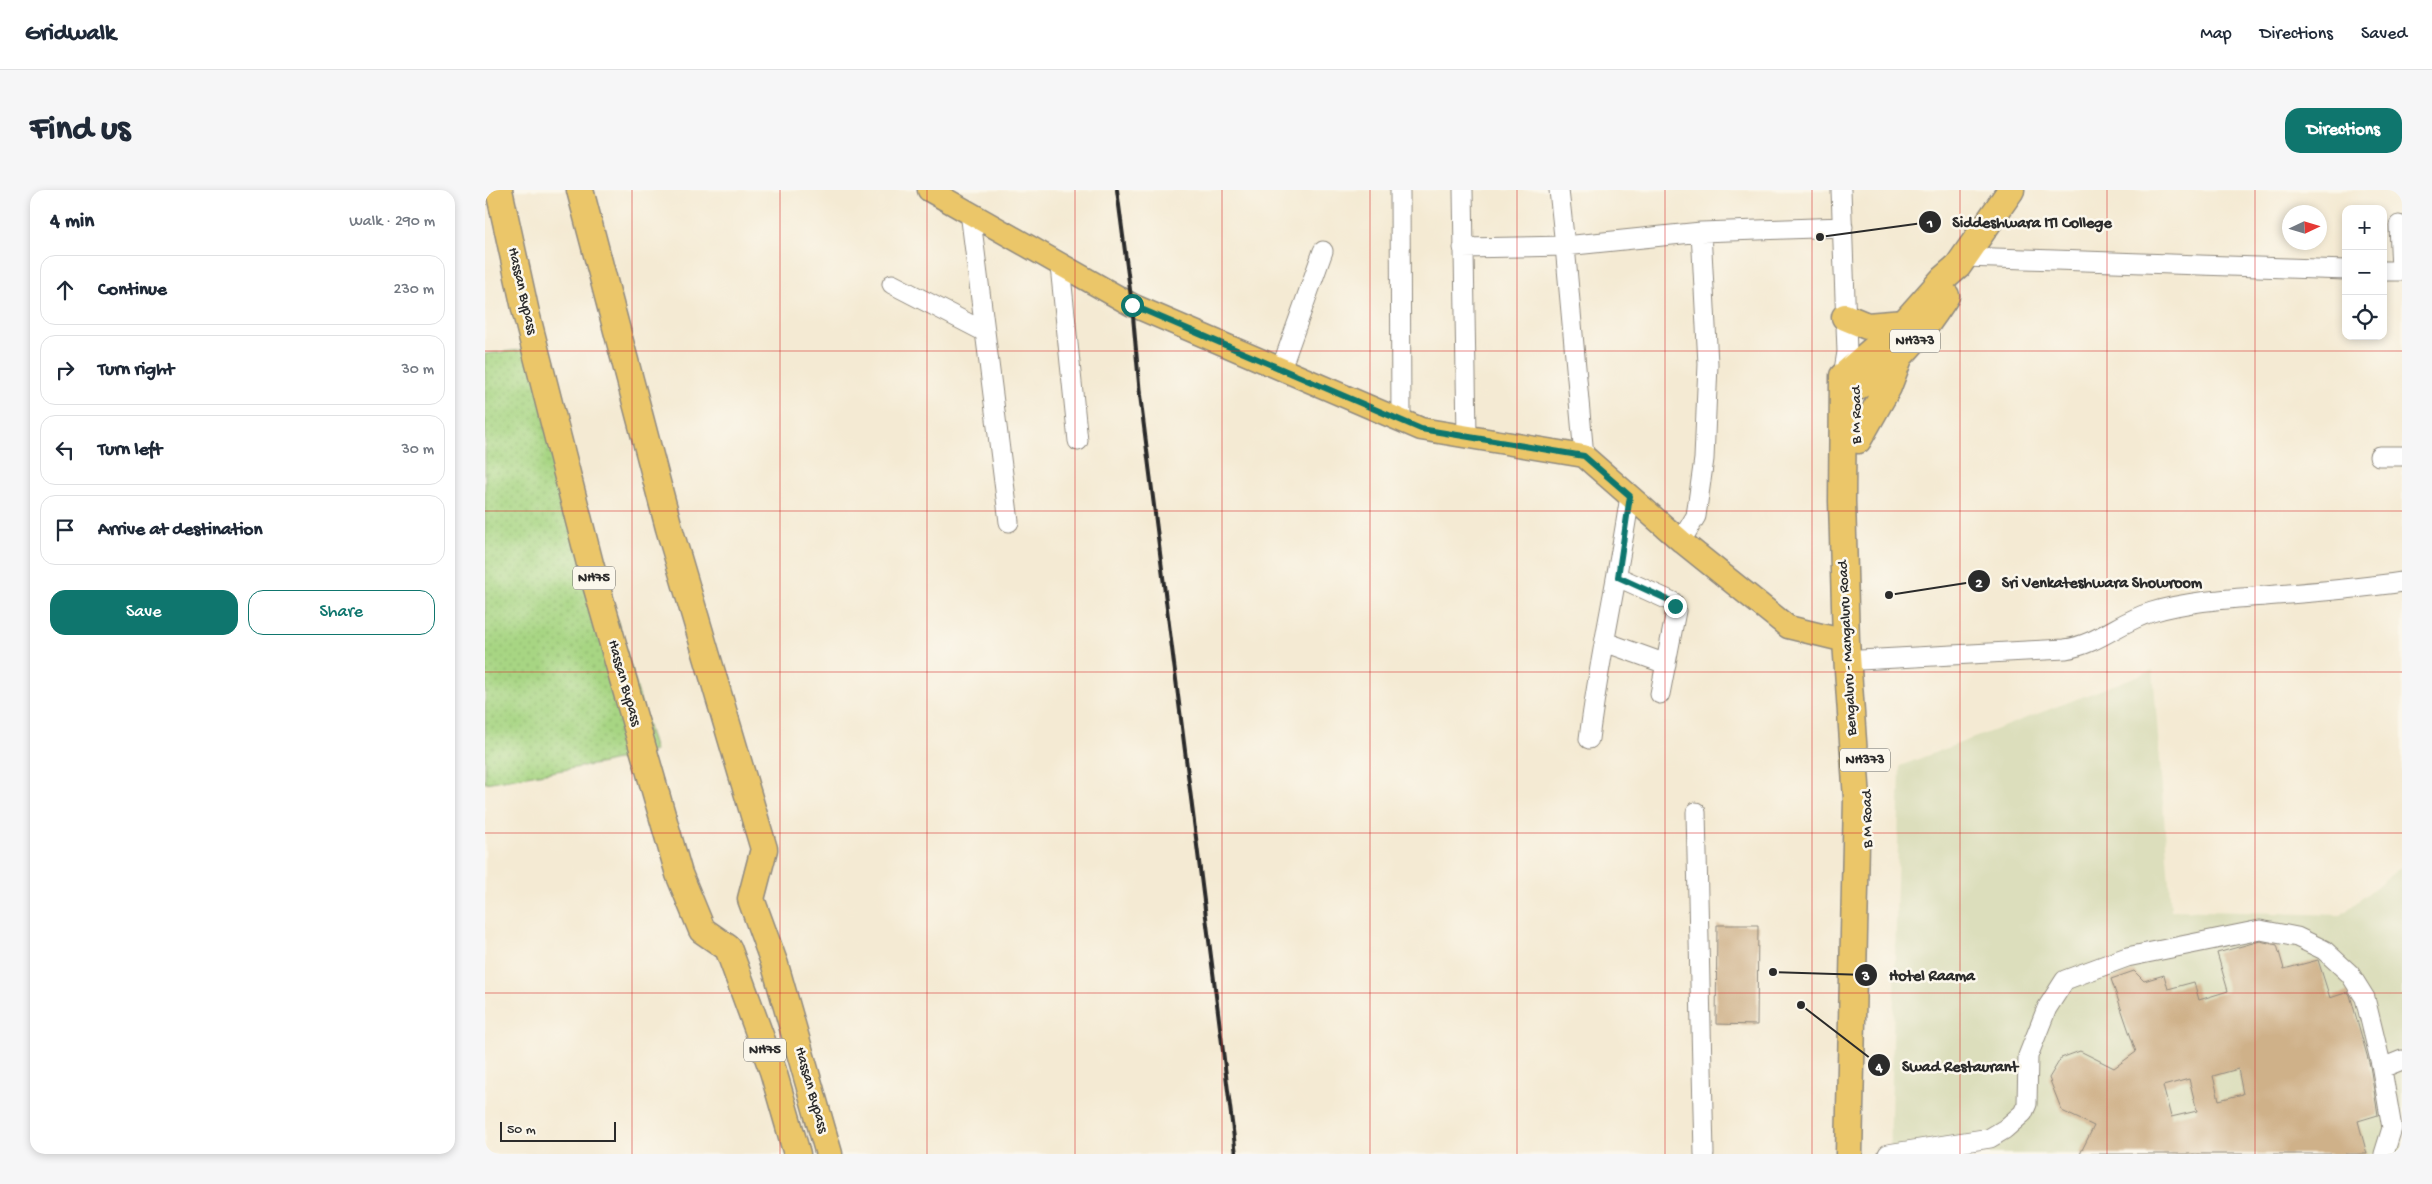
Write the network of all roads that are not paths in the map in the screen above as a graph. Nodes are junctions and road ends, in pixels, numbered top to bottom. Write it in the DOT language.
graph roads {
  1 [pos="499,190"];
  2 [pos="580,190"];
  3 [pos="929,190"];
  4 [pos="1400,190"];
  5 [pos="1463,190"];
  6 [pos="1559,190"];
  7 [pos="1841,190"];
  8 [pos="2011,190"];
  9 [pos="969,212"];
  10 [pos="2399,225"];
  11 [pos="1843,227"];
  12 [pos="1701,232"];
  13 [pos="1565,246"];
  14 [pos="1463,248"];
  15 [pos="1323,252"];
  16 [pos="1961,262"];
  17 [pos="1060,266"];
  18 [pos="2342,270"];
  19 [pos="2395,271"];
  20 [pos="892,284"];
  21 [pos="1845,317"];
  22 [pos="1905,323"];
  23 [pos="985,332"];
  24 [pos="1900,358"];
  25 [pos="1281,369"];
  26 [pos="1849,375"];
  27 [pos="1401,420"];
  28 [pos="1467,436"];
  29 [pos="1858,440"];
  30 [pos="1078,441"];
  31 [pos="1584,456"];
  32 [pos="2379,456"];
  33 [pos="2402,456"];
  34 [pos="1630,496"];
  35 [pos="1009,522"];
  36 [pos="1681,541"];
  37 [pos="1618,577"];
  38 [pos="2402,582"];
  39 [pos="1605,642"];
  40 [pos="1853,651"];
  41 [pos="1666,664"];
  42 [pos="1660,694"];
  43 [pos="1589,739"];
  44 [pos="1696,812"];
  45 [pos="2402,1060"];
  46 [pos="2382,1068"];
  47 [pos="1993,1146"];
  48 [pos="797,1154"];
  49 [pos="829,1154"];
  50 [pos="1704,1154"];
  51 [pos="1849,1154"];
  52 [pos="1867,1154"];
  53 [pos="1887,1154"];
  54 [pos="2384,1154"];
  1 -- 48 [label="highway, Hassan Bypass / NH75"];
  2 -- 49 [label="highway, Hassan Bypass / NH75"];
  3 -- 9 [label="main road"];
  4 -- 27 [label="street"];
  5 -- 14 [label="street"];
  6 -- 13 [label="street"];
  7 -- 11 [label="street, Bengaluru - Mangaluru Road"];
  8 -- 16 [label="highway, NH373"];
  9 -- 17 [label="main road"];
  9 -- 23 [label="street"];
  10 -- 19 [label="street"];
  11 -- 12 [label="street"];
  11 -- 21 [label="street, Bengaluru - Mangaluru Road"];
  12 -- 13 [label="street"];
  12 -- 36 [label="street"];
  13 -- 14 [label="street"];
  13 -- 31 [label="street"];
  14 -- 28 [label="street"];
  15 -- 25 [label="street"];
  16 -- 18 [label="street"];
  16 -- 22 [label="highway, NH373"];
  16 -- 24 [label="highway, NH373"];
  17 -- 25 [label="main road"];
  17 -- 30 [label="street"];
  20 -- 23 [label="street"];
  21 -- 22 [label="highway"];
  21 -- 26 [label="street, Bengaluru - Mangaluru Road"];
  22 -- 26 [label="highway, NH373"];
  23 -- 35 [label="street"];
  24 -- 26 [label="highway, NH373"];
  24 -- 29 [label="highway"];
  25 -- 27 [label="main road"];
  26 -- 29 [label="highway, B M Road / NH373"];
  26 -- 40 [label="highway, Bengaluru - Mangaluru Road / NH373"];
  27 -- 28 [label="main road"];
  28 -- 31 [label="main road"];
  29 -- 40 [label="highway, B M Road / NH373"];
  31 -- 34 [label="main road"];
  32 -- 33 [label="street"];
  34 -- 36 [label="main road"];
  34 -- 37 [label="street"];
  36 -- 40 [label="main road"];
  37 -- 39 [label="street"];
  37 -- 41 [label="street"];
  38 -- 40 [label="street"];
  39 -- 41 [label="street"];
  39 -- 43 [label="street"];
  40 -- 51 [label="highway, Bengaluru - Mangaluru Road / NH373"];
  40 -- 52 [label="highway, B M Road / NH373"];
  41 -- 42 [label="street"];
  44 -- 50 [label="street"];
  45 -- 46 [label="street"];
  46 -- 47 [label="street"];
  46 -- 54 [label="street"];
  47 -- 53 [label="street"];
}
